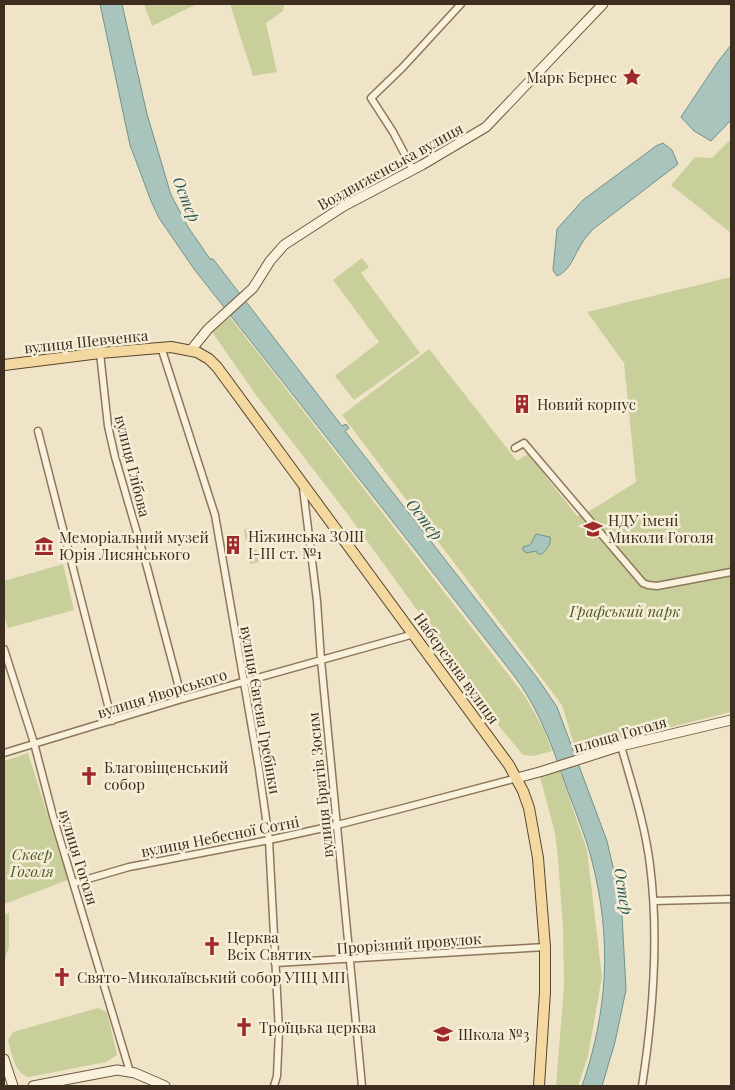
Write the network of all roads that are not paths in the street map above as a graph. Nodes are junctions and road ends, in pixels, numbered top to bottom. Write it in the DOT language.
graph roads {
  1 [pos="460,4"];
  2 [pos="603,4"];
  3 [pos="414,170"];
  4 [pos="166,347"];
  5 [pos="191,350"];
  6 [pos="100,353"];
  7 [pos="4,365"];
  8 [pos="38,431"];
  9 [pos="515,448"];
  10 [pos="303,482"];
  11 [pos="731,572"];
  12 [pos="414,634"];
  13 [pos="4,649"];
  14 [pos="321,660"];
  15 [pos="244,682"];
  16 [pos="182,699"];
  17 [pos="731,720"];
  18 [pos="112,721"];
  19 [pos="34,743"];
  20 [pos="621,746"];
  21 [pos="4,753"];
  22 [pos="517,778"];
  23 [pos="337,824"];
  24 [pos="269,840"];
  25 [pos="74,883"];
  26 [pos="731,899"];
  27 [pos="654,901"];
  28 [pos="545,947"];
  29 [pos="350,960"];
  30 [pos="276,964"];
  31 [pos="4,1059"];
  32 [pos="130,1072"];
  33 [pos="13,1086"];
  34 [pos="33,1086"];
  35 [pos="165,1086"];
  36 [pos="274,1086"];
  37 [pos="362,1086"];
  38 [pos="539,1086"];
  39 [pos="642,1086"];
  1 -- 3 [label="street"];
  2 -- 3 [label="street, Воздвиженська вулиця"];
  3 -- 5 [label="street, Воздвиженська вулиця"];
  4 -- 5 [label="main road, Набережна вулиця"];
  4 -- 6 [label="main road, вулиця Шевченка"];
  4 -- 15 [label="street, вулиця Євгена Гребінки"];
  5 -- 10 [label="main road, Набережна вулиця"];
  6 -- 7 [label="main road, вулиця Шевченка"];
  6 -- 16 [label="street, вулиця Глібова"];
  8 -- 18 [label="street"];
  9 -- 11 [label="street"];
  10 -- 12 [label="main road, Набережна вулиця"];
  10 -- 14 [label="street, вулиця Братів Зосим"];
  12 -- 14 [label="street, вулиця Яворського"];
  12 -- 22 [label="main road, Набережна вулиця"];
  13 -- 19 [label="street, вулиця Гоголя"];
  14 -- 15 [label="street, вулиця Яворського"];
  14 -- 23 [label="street, вулиця Братів Зосим"];
  15 -- 16 [label="street, вулиця Яворського"];
  15 -- 24 [label="street, вулиця Євгена Гребінки"];
  16 -- 18 [label="street, вулиця Яворського"];
  17 -- 20 [label="street, площа Гоголя"];
  18 -- 19 [label="street, вулиця Яворського"];
  19 -- 21 [label="street, вулиця Яворського"];
  19 -- 25 [label="street, вулиця Гоголя"];
  20 -- 22 [label="street, площа Гоголя"];
  20 -- 27 [label="street"];
  22 -- 23 [label="street, вулиця Небесної Сотні"];
  22 -- 28 [label="main road, Набережна вулиця"];
  23 -- 24 [label="street, вулиця Небесної Сотні"];
  23 -- 29 [label="street, вулиця Братів Зосим"];
  24 -- 25 [label="street, вулиця Небесної Сотні"];
  24 -- 30 [label="street, вулиця Євгена Гребінки"];
  25 -- 32 [label="street, вулиця Гоголя"];
  26 -- 27 [label="street"];
  27 -- 39 [label="street"];
  28 -- 29 [label="street, Прорізний провулок"];
  28 -- 38 [label="main road, Набережна вулиця"];
  29 -- 30 [label="street, Прорізний провулок"];
  29 -- 37 [label="street, вулиця Братів Зосим"];
  30 -- 36 [label="street, вулиця Євгена Гребінки"];
  31 -- 33 [label="street"];
  32 -- 34 [label="street"];
  32 -- 35 [label="street"];
}
